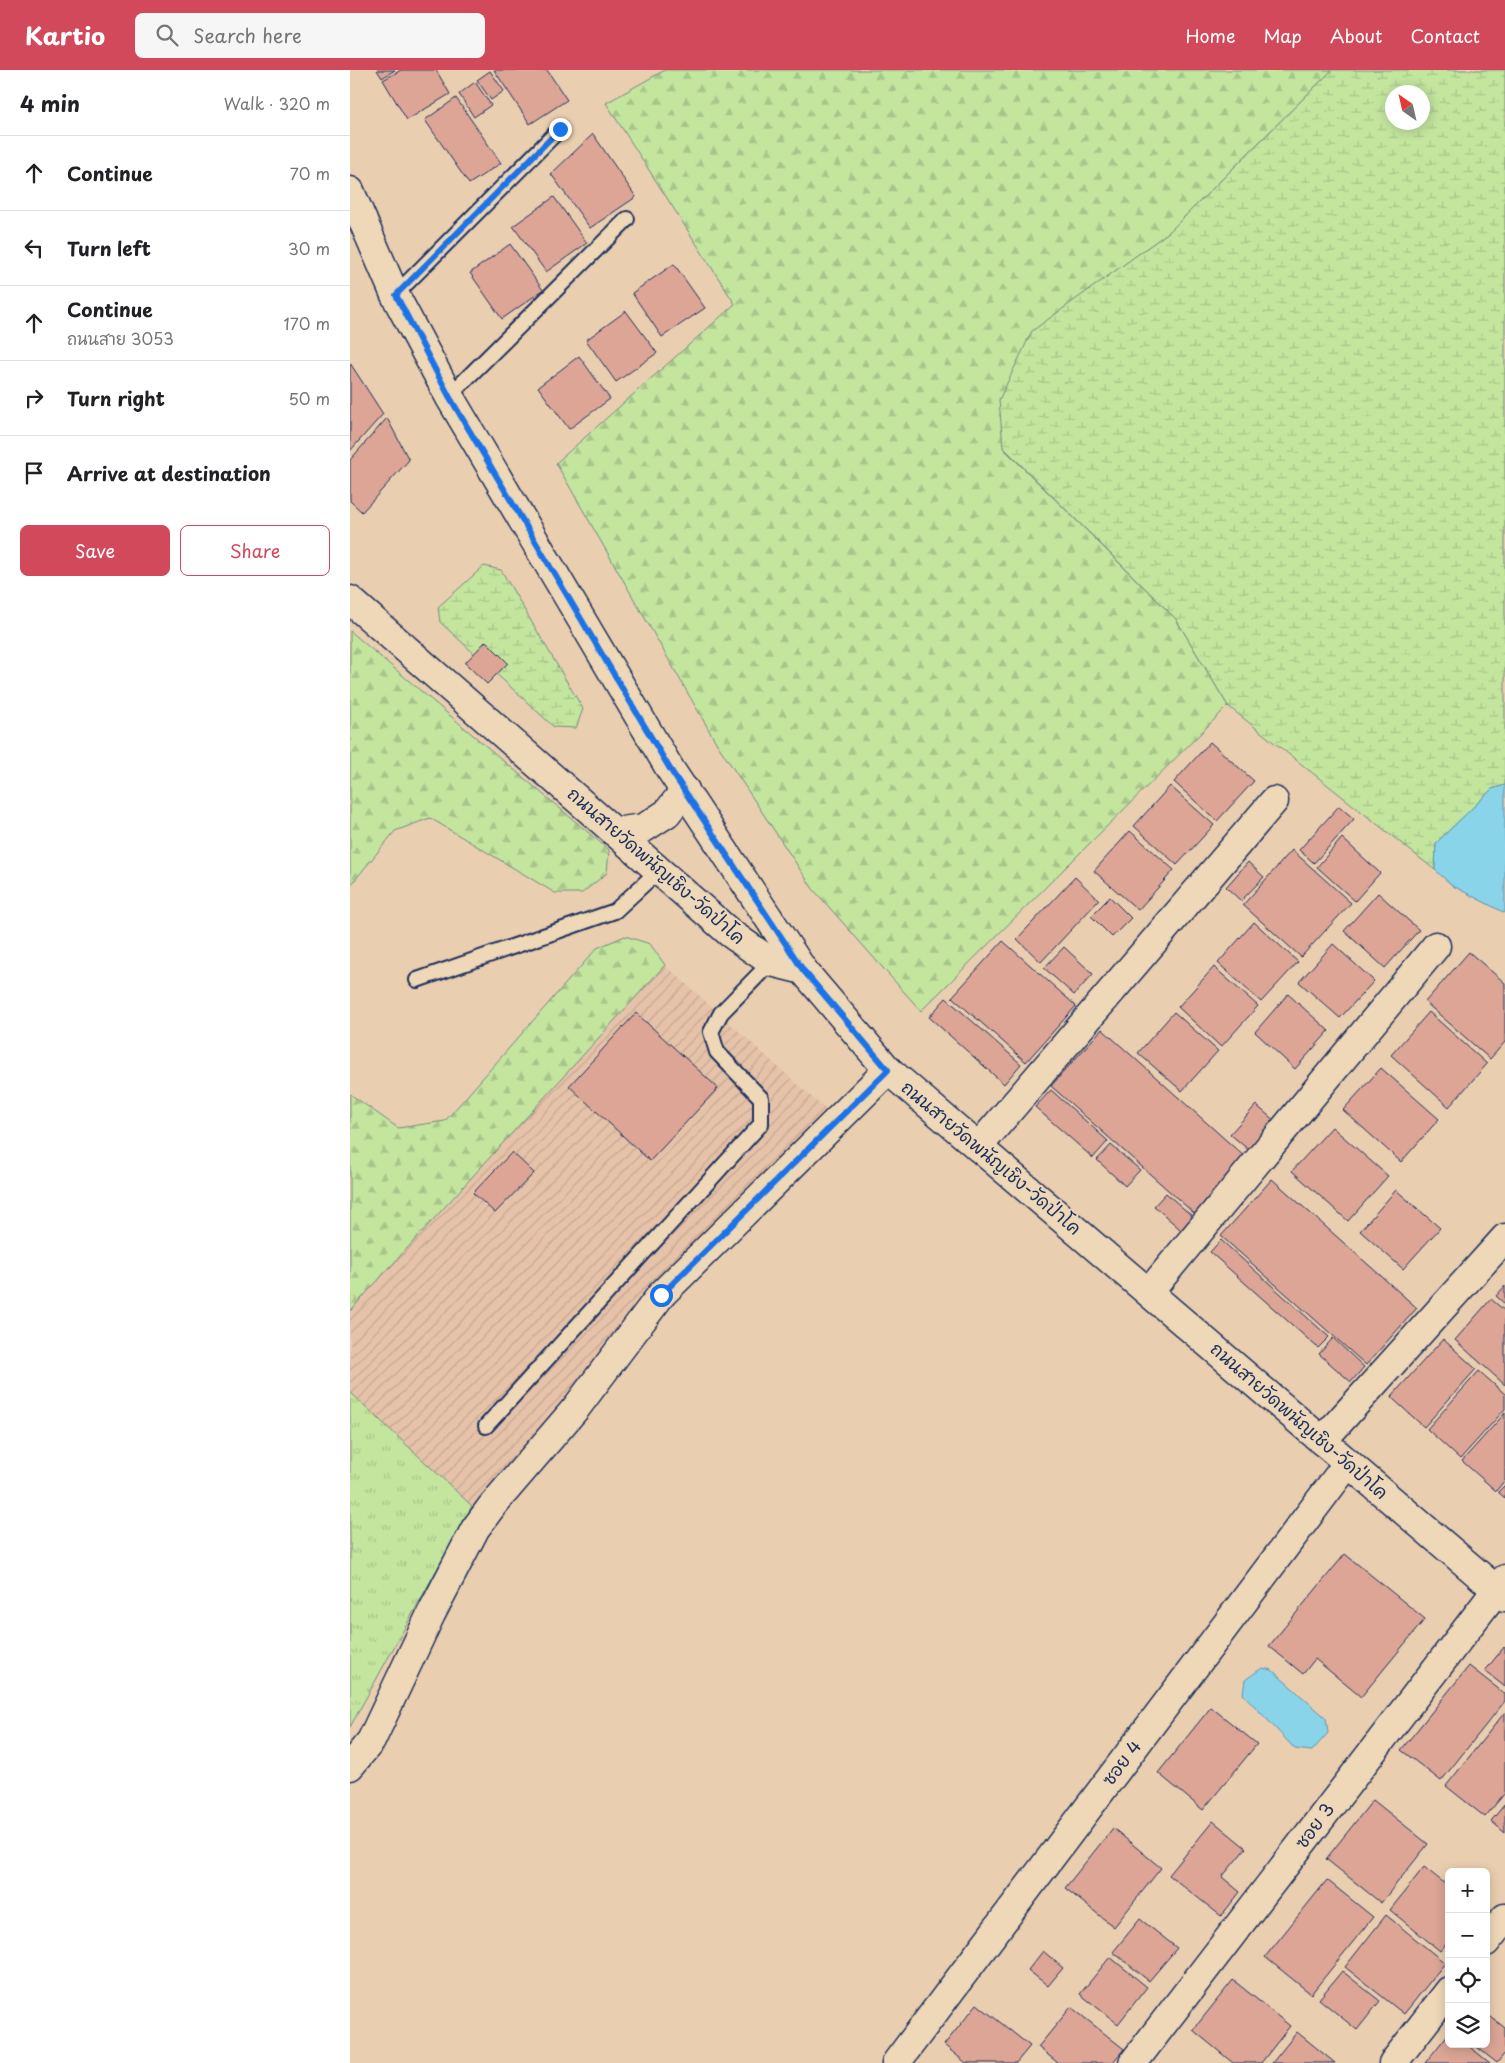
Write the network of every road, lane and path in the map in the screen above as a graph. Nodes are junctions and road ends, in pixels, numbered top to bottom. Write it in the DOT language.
graph roads {
  1 [pos="560,129"];
  2 [pos="350,191"];
  3 [pos="627,219"];
  4 [pos="396,295"];
  5 [pos="449,396"];
  6 [pos="350,600"];
  7 [pos="685,790"];
  8 [pos="1274,800"];
  9 [pos="614,832"];
  10 [pos="658,871"];
  11 [pos="1436,946"];
  12 [pos="771,962"];
  13 [pos="803,970"];
  14 [pos="417,980"];
  15 [pos="888,1070"];
  16 [pos="978,1146"];
  17 [pos="1505,1238"];
  18 [pos="1149,1292"];
  19 [pos="486,1426"];
  20 [pos="1322,1441"];
  21 [pos="1348,1463"];
  22 [pos="1502,1588"];
  23 [pos="350,1766"];
  24 [pos="1505,1918"];
  25 [pos="1490,1937"];
  26 [pos="1445,1996"];
  27 [pos="896,2063"];
  28 [pos="1133,2063"];
  29 [pos="1393,2063"];
  1 -- 4 [label="lane"];
  2 -- 4 [label="street"];
  3 -- 5 [label="lane"];
  4 -- 5 [label="street"];
  5 -- 7 [label="street"];
  6 -- 9 [label="street, ถนนสายวัดพนัญเชิง-วัดป่าโค"];
  7 -- 9 [label="street"];
  7 -- 13 [label="street"];
  8 -- 16 [label="street"];
  9 -- 10 [label="street, ถนนสายวัดพนัญเชิง-วัดป่าโค"];
  10 -- 12 [label="street, ถนนสายวัดพนัญเชิง-วัดป่าโค"];
  10 -- 14 [label="lane"];
  11 -- 18 [label="street"];
  12 -- 13 [label="street, ถนนสายวัดพนัญเชิง-วัดป่าโค"];
  12 -- 19 [label="lane"];
  13 -- 15 [label="street, ถนนสายวัดพนัญเชิง-วัดป่าโค"];
  15 -- 16 [label="street, ถนนสายวัดพนัญเชิง-วัดป่าโค"];
  15 -- 23 [label="street"];
  16 -- 18 [label="street, ถนนสายวัดพนัญเชิง-วัดป่าโค"];
  17 -- 20 [label="street"];
  18 -- 20 [label="street, ถนนสายวัดพนัญเชิง-วัดป่าโค"];
  20 -- 21 [label="street, ถนนสายวัดพนัญเชิง-วัดป่าโค"];
  21 -- 22 [label="street, ถนนสายวัดพนัญเชิง-วัดป่าโค"];
  21 -- 27 [label="street, ซอย 4"];
  22 -- 28 [label="street, ซอย 3"];
  24 -- 25 [label="street"];
  26 -- 29 [label="street"];
}
